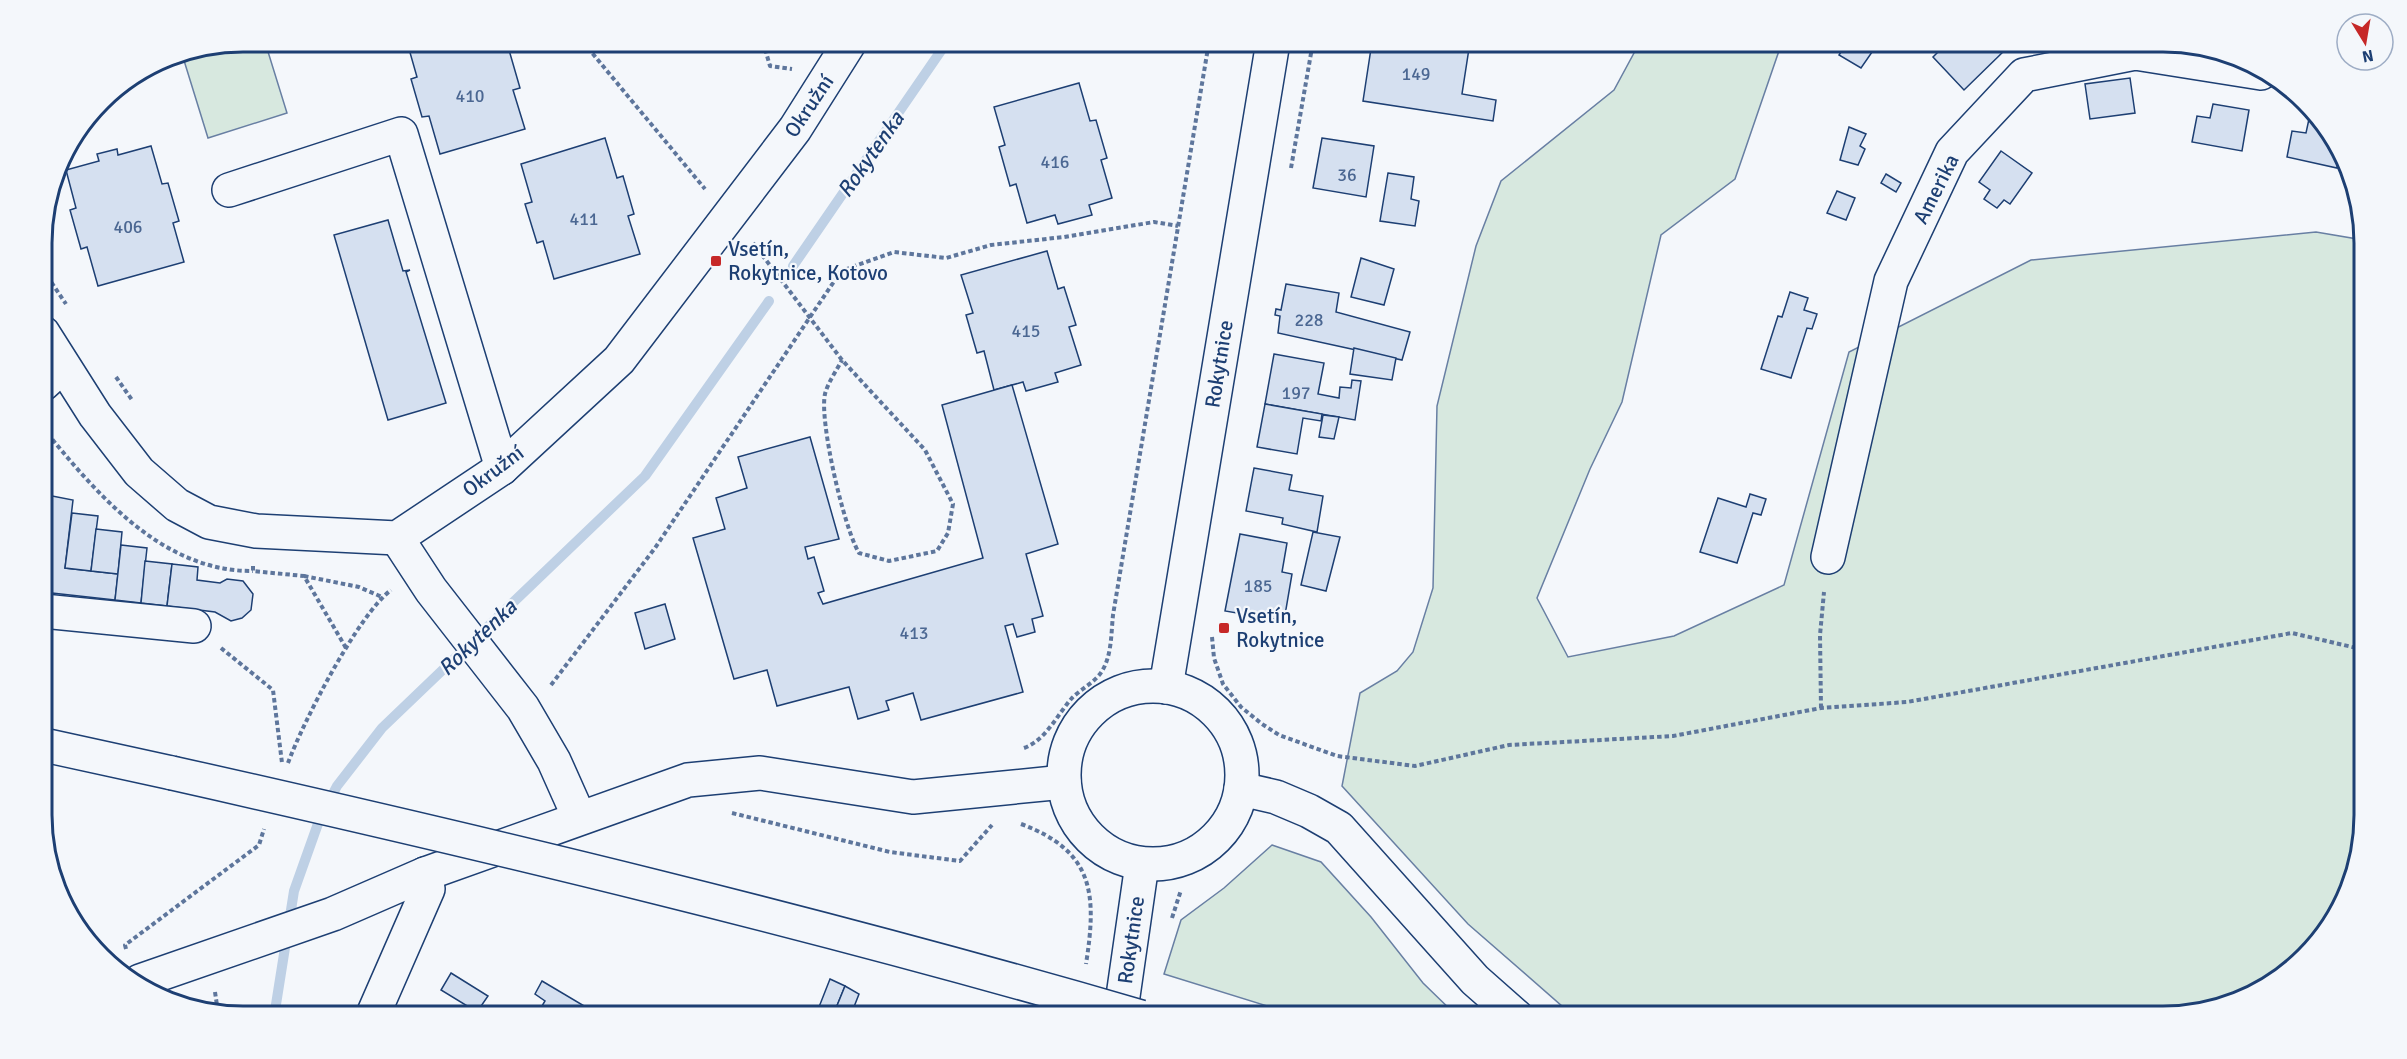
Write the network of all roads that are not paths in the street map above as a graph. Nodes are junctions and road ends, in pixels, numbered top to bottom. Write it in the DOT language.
graph roads {
  1 [pos="844,52"];
  2 [pos="1271,52"];
  3 [pos="2243,70"];
  4 [pos="229,190"];
  5 [pos="53,375"];
  6 [pos="502,468"];
  7 [pos="398,538"];
  8 [pos="1828,557"];
  9 [pos="52,612"];
  10 [pos="194,626"];
  11 [pos="1166,687"];
  12 [pos="52,747"];
  13 [pos="1064,782"];
  14 [pos="1241,789"];
  15 [pos="579,817"];
  16 [pos="1142,864"];
  17 [pos="425,874"];
  18 [pos="145,979"];
  19 [pos="377,1006"];
  20 [pos="1104,1006"];
  21 [pos="1122,1006"];
  22 [pos="1505,1006"];
  1 -- 6 [label="street, Okružní"];
  2 -- 11 [label="street, Rokytnice"];
  3 -- 8 [label="street, Amerika"];
  4 -- 6 [label="street"];
  5 -- 7 [label="street"];
  6 -- 7 [label="street, Okružní"];
  7 -- 15 [label="street"];
  9 -- 10 [label="street"];
  11 -- 13 [label="street"];
  11 -- 14 [label="street"];
  12 -- 20 [label="street, bridge"];
  13 -- 15 [label="street"];
  13 -- 16 [label="street"];
  14 -- 16 [label="street"];
  14 -- 22 [label="street"];
  15 -- 17 [label="street"];
  16 -- 21 [label="street, Rokytnice"];
  17 -- 18 [label="street"];
  17 -- 19 [label="street"];
}
